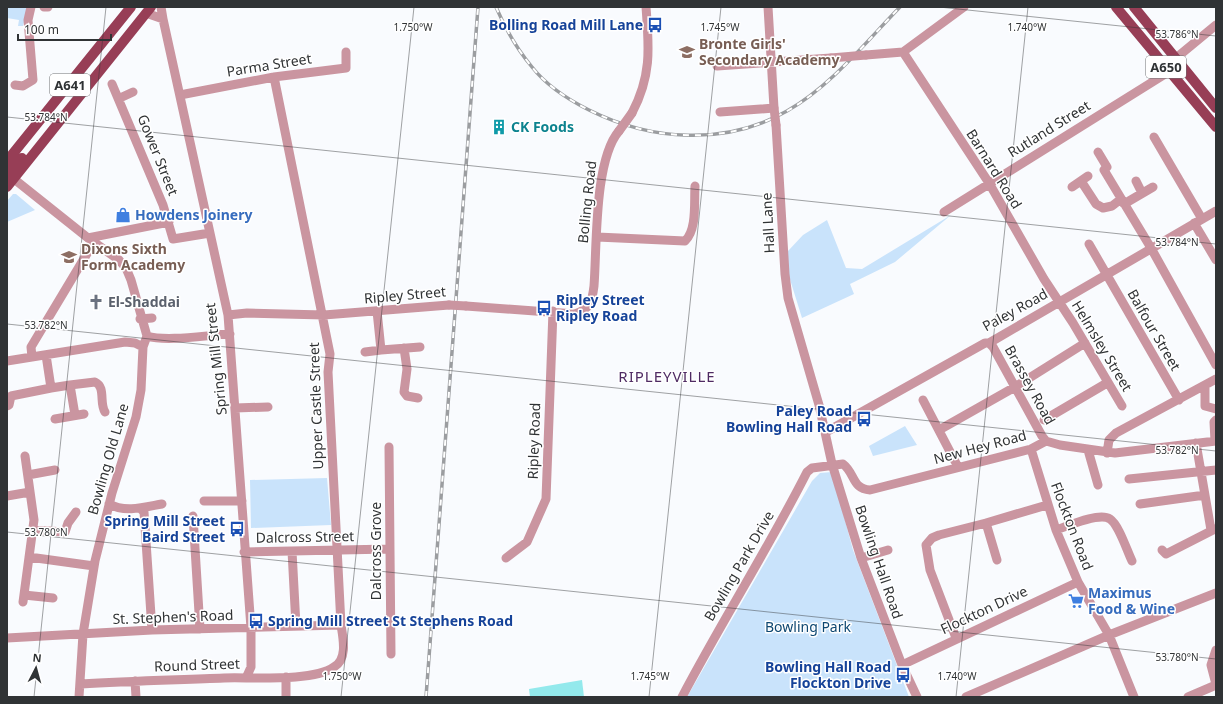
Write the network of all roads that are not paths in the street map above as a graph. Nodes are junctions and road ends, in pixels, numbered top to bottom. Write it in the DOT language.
graph roads {
  1 [pos="31,7"];
  2 [pos="44,7"];
  3 [pos="48,7"];
  4 [pos="161,7"];
  5 [pos="646,7"];
  6 [pos="768,7"];
  7 [pos="964,7"];
  8 [pos="1116,7"];
  9 [pos="1134,7"];
  10 [pos="131,8"];
  11 [pos="149,10"];
  12 [pos="163,19"];
  13 [pos="1216,25"];
  14 [pos="346,52"];
  15 [pos="903,52"];
  16 [pos="1176,58"];
  17 [pos="771,62"];
  18 [pos="717,66"];
  19 [pos="1170,71"];
  20 [pos="274,77"];
  21 [pos="112,84"];
  22 [pos="15,85"];
  23 [pos="133,92"];
  24 [pos="180,95"];
  25 [pos="120,98"];
  26 [pos="774,108"];
  27 [pos="1216,108"];
  28 [pos="720,112"];
  29 [pos="1216,127"];
  30 [pos="1154,137"];
  31 [pos="1098,152"];
  32 [pos="7,161"];
  33 [pos="8,180"];
  34 [pos="1136,181"];
  35 [pos="989,183"];
  36 [pos="695,186"];
  37 [pos="1072,186"];
  38 [pos="1153,187"];
  39 [pos="1142,193"];
  40 [pos="1123,201"];
  41 [pos="1216,211"];
  42 [pos="944,212"];
  43 [pos="1198,221"];
  44 [pos="168,222"];
  45 [pos="210,233"];
  46 [pos="597,237"];
  47 [pos="91,240"];
  48 [pos="1089,244"];
  49 [pos="1152,248"];
  50 [pos="1216,260"];
  51 [pos="1105,274"];
  52 [pos="1059,301"];
  53 [pos="377,311"];
  54 [pos="553,311"];
  55 [pos="584,311"];
  56 [pos="228,315"];
  57 [pos="324,315"];
  58 [pos="152,318"];
  59 [pos="140,319"];
  60 [pos="230,334"];
  61 [pos="146,336"];
  62 [pos="989,343"];
  63 [pos="1085,343"];
  64 [pos="143,347"];
  65 [pos="420,347"];
  66 [pos="404,348"];
  67 [pos="381,350"];
  68 [pos="365,352"];
  69 [pos="46,355"];
  70 [pos="32,357"];
  71 [pos="7,361"];
  72 [pos="1216,365"];
  73 [pos="1216,379"];
  74 [pos="1107,382"];
  75 [pos="70,385"];
  76 [pos="1205,386"];
  77 [pos="1015,387"];
  78 [pos="51,388"];
  79 [pos="9,395"];
  80 [pos="418,398"];
  81 [pos="923,400"];
  82 [pos="1179,400"];
  83 [pos="7,406"];
  84 [pos="1122,406"];
  85 [pos="268,407"];
  86 [pos="235,408"];
  87 [pos="1216,409"];
  88 [pos="100,410"];
  89 [pos="55,419"];
  90 [pos="1044,420"];
  91 [pos="1216,420"];
  92 [pos="939,430"];
  93 [pos="826,432"];
  94 [pos="1046,441"];
  95 [pos="1215,441"];
  96 [pos="1196,443"];
  97 [pos="389,447"];
  98 [pos="1031,449"];
  99 [pos="1088,450"];
  100 [pos="1108,452"];
  101 [pos="25,456"];
  102 [pos="832,464"];
  103 [pos="958,467"];
  104 [pos="55,470"];
  105 [pos="1216,470"];
  106 [pos="1202,471"];
  107 [pos="28,475"];
  108 [pos="1129,479"];
  109 [pos="1098,484"];
  110 [pos="30,492"];
  111 [pos="1206,495"];
  112 [pos="7,496"];
  113 [pos="204,501"];
  114 [pos="242,501"];
  115 [pos="109,504"];
  116 [pos="162,504"];
  117 [pos="1047,504"];
  118 [pos="1140,504"];
  119 [pos="140,508"];
  120 [pos="76,512"];
  121 [pos="193,516"];
  122 [pos="986,523"];
  123 [pos="1213,529"];
  124 [pos="33,530"];
  125 [pos="1056,530"];
  126 [pos="338,550"];
  127 [pos="390,550"];
  128 [pos="888,550"];
  129 [pos="1162,550"];
  130 [pos="292,551"];
  131 [pos="244,552"];
  132 [pos="29,557"];
  133 [pos="506,558"];
  134 [pos="861,558"];
  135 [pos="997,560"];
  136 [pos="1132,561"];
  137 [pos="94,566"];
  138 [pos="1078,582"];
  139 [pos="1216,592"];
  140 [pos="53,598"];
  141 [pos="341,625"];
  142 [pos="296,626"];
  143 [pos="251,628"];
  144 [pos="200,629"];
  145 [pos="152,630"];
  146 [pos="83,634"];
  147 [pos="1109,636"];
  148 [pos="7,638"];
  149 [pos="956,638"];
  150 [pos="1216,650"];
  151 [pos="391,654"];
  152 [pos="902,665"];
  153 [pos="314,674"];
  154 [pos="286,677"];
  155 [pos="246,678"];
  156 [pos="135,681"];
  157 [pos="81,684"];
  158 [pos="1216,685"];
  159 [pos="79,697"];
  160 [pos="136,697"];
  161 [pos="286,697"];
  162 [pos="682,697"];
  163 [pos="917,697"];
  164 [pos="966,697"];
  165 [pos="1134,697"];
  166 [pos="1188,697"];
  1 -- 22 [label="street"];
  2 -- 3 [label="street"];
  4 -- 12 [label="street, Spring Mill Street"];
  5 -- 46 [label="street, Bolling Road, bridge"];
  6 -- 17 [label="street, Hall Lane"];
  7 -- 15 [label="street"];
  8 -- 19 [label="main road, A650"];
  9 -- 16 [label="main road, A650"];
  10 -- 32 [label="main road, A641"];
  11 -- 12 [label="street"];
  11 -- 33 [label="main road, A641"];
  12 -- 24 [label="street, Spring Mill Street"];
  13 -- 16 [label="street"];
  14 -- 20 [label="street, Parma Street"];
  15 -- 17 [label="street, bridge"];
  15 -- 35 [label="street, Barnard Road"];
  16 -- 27 [label="main road, A650"];
  17 -- 18 [label="street"];
  17 -- 26 [label="street, Hall Lane"];
  19 -- 29 [label="main road, A650"];
  19 -- 35 [label="street, Rutland Street"];
  20 -- 24 [label="street, Parma Street"];
  20 -- 57 [label="street, Upper Castle Street"];
  21 -- 25 [label="street, Gower Street"];
  23 -- 25 [label="street"];
  24 -- 45 [label="street, Spring Mill Street"];
  25 -- 44 [label="street, Gower Street"];
  26 -- 28 [label="street"];
  26 -- 93 [label="street, Hall Lane, bridge"];
  30 -- 43 [label="street"];
  31 -- 40 [label="street"];
  33 -- 47 [label="street"];
  34 -- 39 [label="street"];
  35 -- 42 [label="street, Rutland Street"];
  35 -- 52 [label="street, Barnard Road"];
  36 -- 46 [label="street"];
  37 -- 40 [label="street"];
  38 -- 39 [label="street"];
  39 -- 40 [label="street"];
  40 -- 49 [label="street"];
  41 -- 43 [label="street, Paley Road"];
  43 -- 49 [label="street, Paley Road"];
  43 -- 50 [label="street"];
  44 -- 45 [label="street, Gower Street"];
  44 -- 47 [label="street"];
  45 -- 56 [label="street, Spring Mill Street"];
  46 -- 55 [label="street, Bolling Road"];
  47 -- 59 [label="street"];
  47 -- 70 [label="street"];
  48 -- 51 [label="street, Balfour Street"];
  49 -- 51 [label="street, Paley Road"];
  49 -- 72 [label="street"];
  51 -- 52 [label="street, Paley Road"];
  51 -- 82 [label="street, Balfour Street"];
  52 -- 62 [label="street, Paley Road"];
  52 -- 63 [label="street, Helmsley Street"];
  53 -- 54 [label="street, Ripley Street, bridge"];
  53 -- 57 [label="street, Ripley Street"];
  53 -- 67 [label="street"];
  54 -- 55 [label="street, Ripley Street"];
  54 -- 133 [label="street, Ripley Road"];
  56 -- 57 [label="street, Ripley Street"];
  56 -- 60 [label="street, Spring Mill Street"];
  57 -- 126 [label="street, Upper Castle Street"];
  58 -- 59 [label="street"];
  59 -- 61 [label="street"];
  60 -- 61 [label="street"];
  60 -- 86 [label="street, Spring Mill Street"];
  61 -- 64 [label="street, Bowling Old Lane"];
  62 -- 77 [label="street, Brassey Road"];
  62 -- 93 [label="street, Paley Road"];
  63 -- 74 [label="street, Helmsley Street"];
  63 -- 77 [label="street"];
  64 -- 69 [label="street"];
  64 -- 115 [label="street, Bowling Old Lane"];
  65 -- 66 [label="street"];
  66 -- 67 [label="street"];
  66 -- 80 [label="street"];
  67 -- 68 [label="street"];
  69 -- 70 [label="street"];
  69 -- 78 [label="street"];
  70 -- 71 [label="street"];
  73 -- 76 [label="street"];
  74 -- 84 [label="street, Helmsley Street"];
  74 -- 90 [label="street"];
  75 -- 78 [label="street"];
  75 -- 88 [label="street"];
  75 -- 89 [label="street"];
  76 -- 82 [label="street"];
  76 -- 87 [label="street"];
  77 -- 92 [label="street"];
  77 -- 94 [label="street, Brassey Road"];
  78 -- 79 [label="street"];
  79 -- 83 [label="street"];
  81 -- 92 [label="street"];
  82 -- 100 [label="street"];
  85 -- 86 [label="street"];
  86 -- 114 [label="street, Spring Mill Street"];
  91 -- 95 [label="street"];
  92 -- 103 [label="street"];
  93 -- 102 [label="street, Bowling Hall Road"];
  94 -- 98 [label="street, New Hey Road"];
  94 -- 99 [label="street, New Hey Road"];
  95 -- 96 [label="street, New Hey Road"];
  96 -- 100 [label="street, New Hey Road"];
  96 -- 106 [label="street"];
  97 -- 127 [label="street, Dalcross Grove"];
  98 -- 103 [label="street, New Hey Road"];
  98 -- 117 [label="street, Flockton Road"];
  99 -- 100 [label="street, New Hey Road"];
  99 -- 109 [label="street"];
  101 -- 107 [label="street"];
  102 -- 103 [label="street, New Hey Road"];
  102 -- 134 [label="street, Bowling Hall Road"];
  102 -- 162 [label="street, Bowling Park Drive"];
  104 -- 107 [label="street"];
  105 -- 106 [label="street"];
  106 -- 108 [label="street"];
  106 -- 111 [label="street"];
  107 -- 110 [label="street"];
  110 -- 112 [label="street"];
  110 -- 124 [label="street"];
  111 -- 118 [label="street"];
  111 -- 123 [label="street"];
  113 -- 114 [label="street"];
  114 -- 131 [label="street, Spring Mill Street"];
  115 -- 119 [label="street"];
  115 -- 137 [label="street, Bowling Old Lane"];
  116 -- 119 [label="street"];
  117 -- 122 [label="street"];
  117 -- 125 [label="street, Flockton Road"];
  119 -- 145 [label="street"];
  120 -- 124 [label="street"];
  121 -- 144 [label="street"];
  122 -- 135 [label="street"];
  122 -- 149 [label="street"];
  123 -- 129 [label="street"];
  124 -- 132 [label="street"];
  125 -- 136 [label="street"];
  125 -- 138 [label="street, Flockton Road"];
  126 -- 127 [label="street, Dalcross Street"];
  126 -- 130 [label="street, Dalcross Street"];
  126 -- 141 [label="street, Upper Castle Street"];
  127 -- 151 [label="street, Dalcross Grove"];
  128 -- 134 [label="street"];
  130 -- 131 [label="street, Dalcross Street"];
  130 -- 142 [label="street"];
  131 -- 143 [label="street, Spring Mill Street"];
  132 -- 137 [label="street"];
  132 -- 140 [label="street"];
  134 -- 152 [label="street, Bowling Hall Road"];
  137 -- 146 [label="street, Bowling Old Lane"];
  138 -- 147 [label="street, Flockton Road"];
  138 -- 149 [label="street, Flockton Drive"];
  139 -- 147 [label="street"];
  141 -- 142 [label="street, St. Stephen's Road"];
  141 -- 153 [label="street, Upper Castle Street"];
  142 -- 143 [label="street, St. Stephen's Road"];
  143 -- 144 [label="street, St. Stephen's Road"];
  143 -- 155 [label="street, Spring Mill Street"];
  144 -- 145 [label="street, St. Stephen's Road"];
  145 -- 146 [label="street, St. Stephen's Road"];
  146 -- 148 [label="street, St. Stephen's Road"];
  146 -- 157 [label="street, Bowling Old Lane"];
  147 -- 164 [label="street"];
  147 -- 165 [label="street, Flockton Road"];
  149 -- 152 [label="street, Flockton Drive"];
  150 -- 158 [label="street"];
  152 -- 163 [label="street, Bowling Hall Road"];
  153 -- 154 [label="street, Round Street"];
  154 -- 155 [label="street, Round Street"];
  154 -- 161 [label="street"];
  155 -- 156 [label="street, Round Street"];
  156 -- 157 [label="street, Round Street"];
  156 -- 160 [label="street"];
  157 -- 159 [label="street, Bowling Old Lane"];
  158 -- 166 [label="street"];
}
